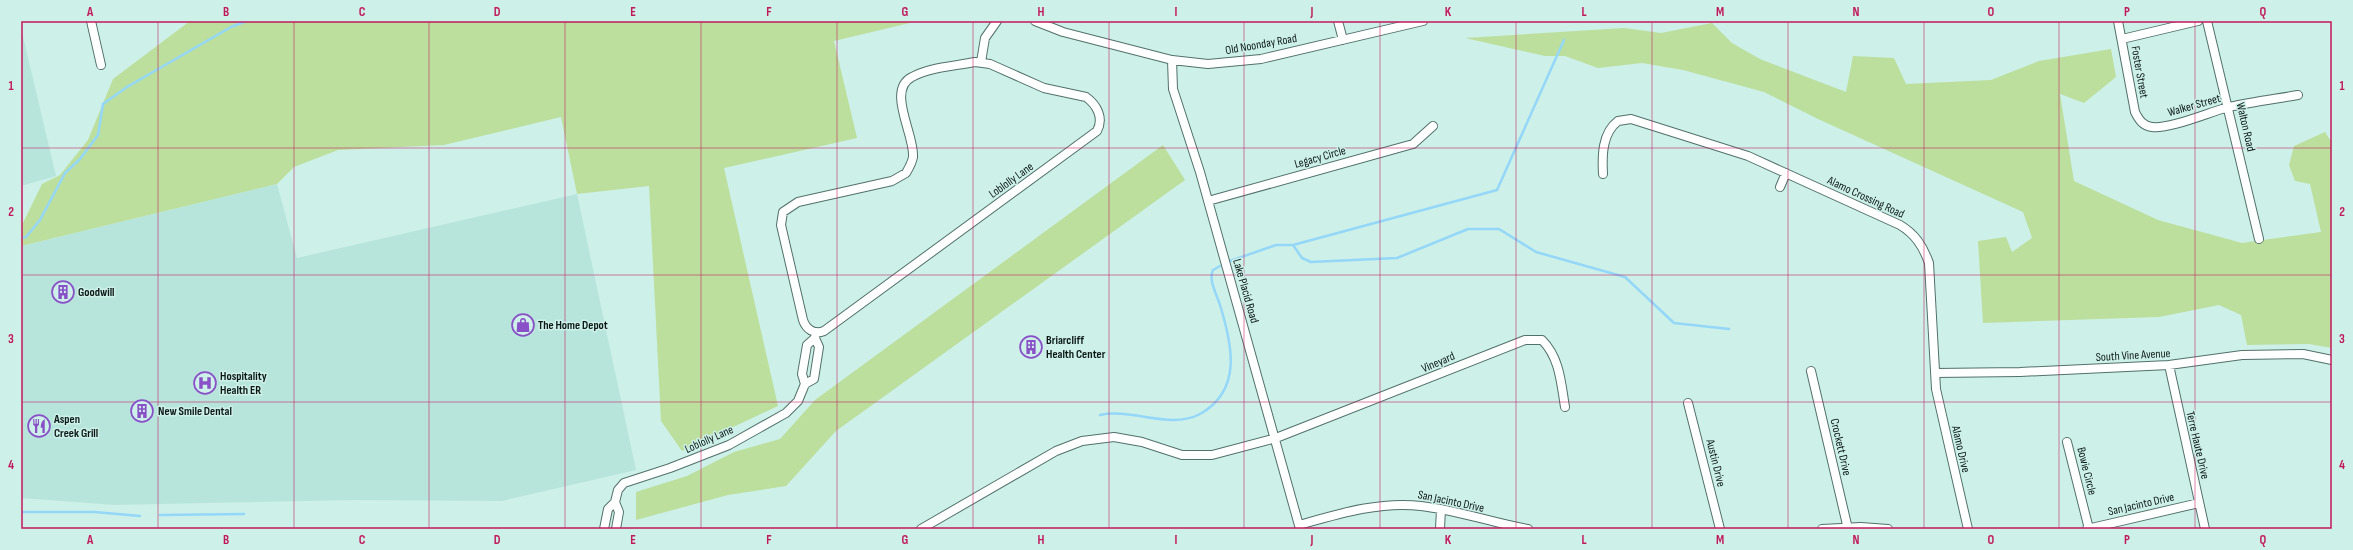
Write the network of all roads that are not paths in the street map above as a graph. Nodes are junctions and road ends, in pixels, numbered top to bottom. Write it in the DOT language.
graph roads {
  1 [pos="91,21"];
  2 [pos="997,21"];
  3 [pos="1035,21"];
  4 [pos="1338,21"];
  5 [pos="1423,21"];
  6 [pos="2118,21"];
  7 [pos="2198,21"];
  8 [pos="2207,21"];
  9 [pos="2122,39"];
  10 [pos="1343,40"];
  11 [pos="1172,60"];
  12 [pos="981,62"];
  13 [pos="101,65"];
  14 [pos="2298,95"];
  15 [pos="2229,108"];
  16 [pos="2143,124"];
  17 [pos="1433,126"];
  18 [pos="1786,173"];
  19 [pos="1603,174"];
  20 [pos="1780,187"];
  21 [pos="1208,202"];
  22 [pos="2259,238"];
  23 [pos="815,335"];
  24 [pos="2332,360"];
  25 [pos="2168,365"];
  26 [pos="1812,371"];
  27 [pos="1935,373"];
  28 [pos="806,384"];
  29 [pos="1688,403"];
  30 [pos="1565,407"];
  31 [pos="1276,438"];
  32 [pos="2067,442"];
  33 [pos="615,502"];
  34 [pos="2199,503"];
  35 [pos="1440,509"];
  36 [pos="1299,527"];
  37 [pos="1848,528"];
  38 [pos="604,529"];
  39 [pos="616,529"];
  40 [pos="921,529"];
  41 [pos="1440,529"];
  42 [pos="1528,529"];
  43 [pos="1720,529"];
  44 [pos="1822,529"];
  45 [pos="1888,529"];
  46 [pos="1968,529"];
  47 [pos="2088,529"];
  48 [pos="2206,529"];
  1 -- 13 [label="street"];
  2 -- 12 [label="street"];
  3 -- 11 [label="street, Old Noonday Road"];
  4 -- 10 [label="street"];
  5 -- 10 [label="street, Old Noonday Road"];
  6 -- 9 [label="street, Foster Street"];
  7 -- 9 [label="street"];
  8 -- 15 [label="street, Walton Road"];
  9 -- 16 [label="street, Foster Street"];
  10 -- 11 [label="street, Old Noonday Road"];
  11 -- 21 [label="street, Lake Placid Road"];
  12 -- 23 [label="street"];
  12 -- 23 [label="street, Loblolly Lane"];
  14 -- 15 [label="street, Walker Street"];
  15 -- 16 [label="street, Walker Street"];
  15 -- 22 [label="street, Walton Road"];
  17 -- 21 [label="street, Legacy Circle"];
  18 -- 19 [label="street, Alamo Crossing Road"];
  18 -- 20 [label="street"];
  18 -- 27 [label="street, Alamo Crossing Road"];
  21 -- 31 [label="street, Lake Placid Road"];
  23 -- 28 [label="street"];
  23 -- 28 [label="street, Loblolly Lane"];
  24 -- 25 [label="street, South Vine Avenue"];
  25 -- 27 [label="street, South Vine Avenue"];
  25 -- 34 [label="street, Terre Haute Drive"];
  26 -- 37 [label="street, Crockett Drive"];
  27 -- 46 [label="street, Alamo Drive"];
  28 -- 33 [label="street, Loblolly Lane"];
  29 -- 43 [label="street, Austin Drive"];
  30 -- 31 [label="street, Vineyard"];
  31 -- 36 [label="street, Lake Placid Road"];
  31 -- 40 [label="street"];
  32 -- 47 [label="street, Bowie Circle"];
  33 -- 38 [label="street, Loblolly Lane"];
  33 -- 39 [label="street"];
  34 -- 47 [label="street, San Jacinto Drive"];
  34 -- 48 [label="street, Terre Haute Drive"];
  35 -- 36 [label="street, San Jacinto Drive"];
  35 -- 41 [label="street"];
  35 -- 42 [label="street, San Jacinto Drive"];
  37 -- 44 [label="street"];
  37 -- 45 [label="street"];
}
